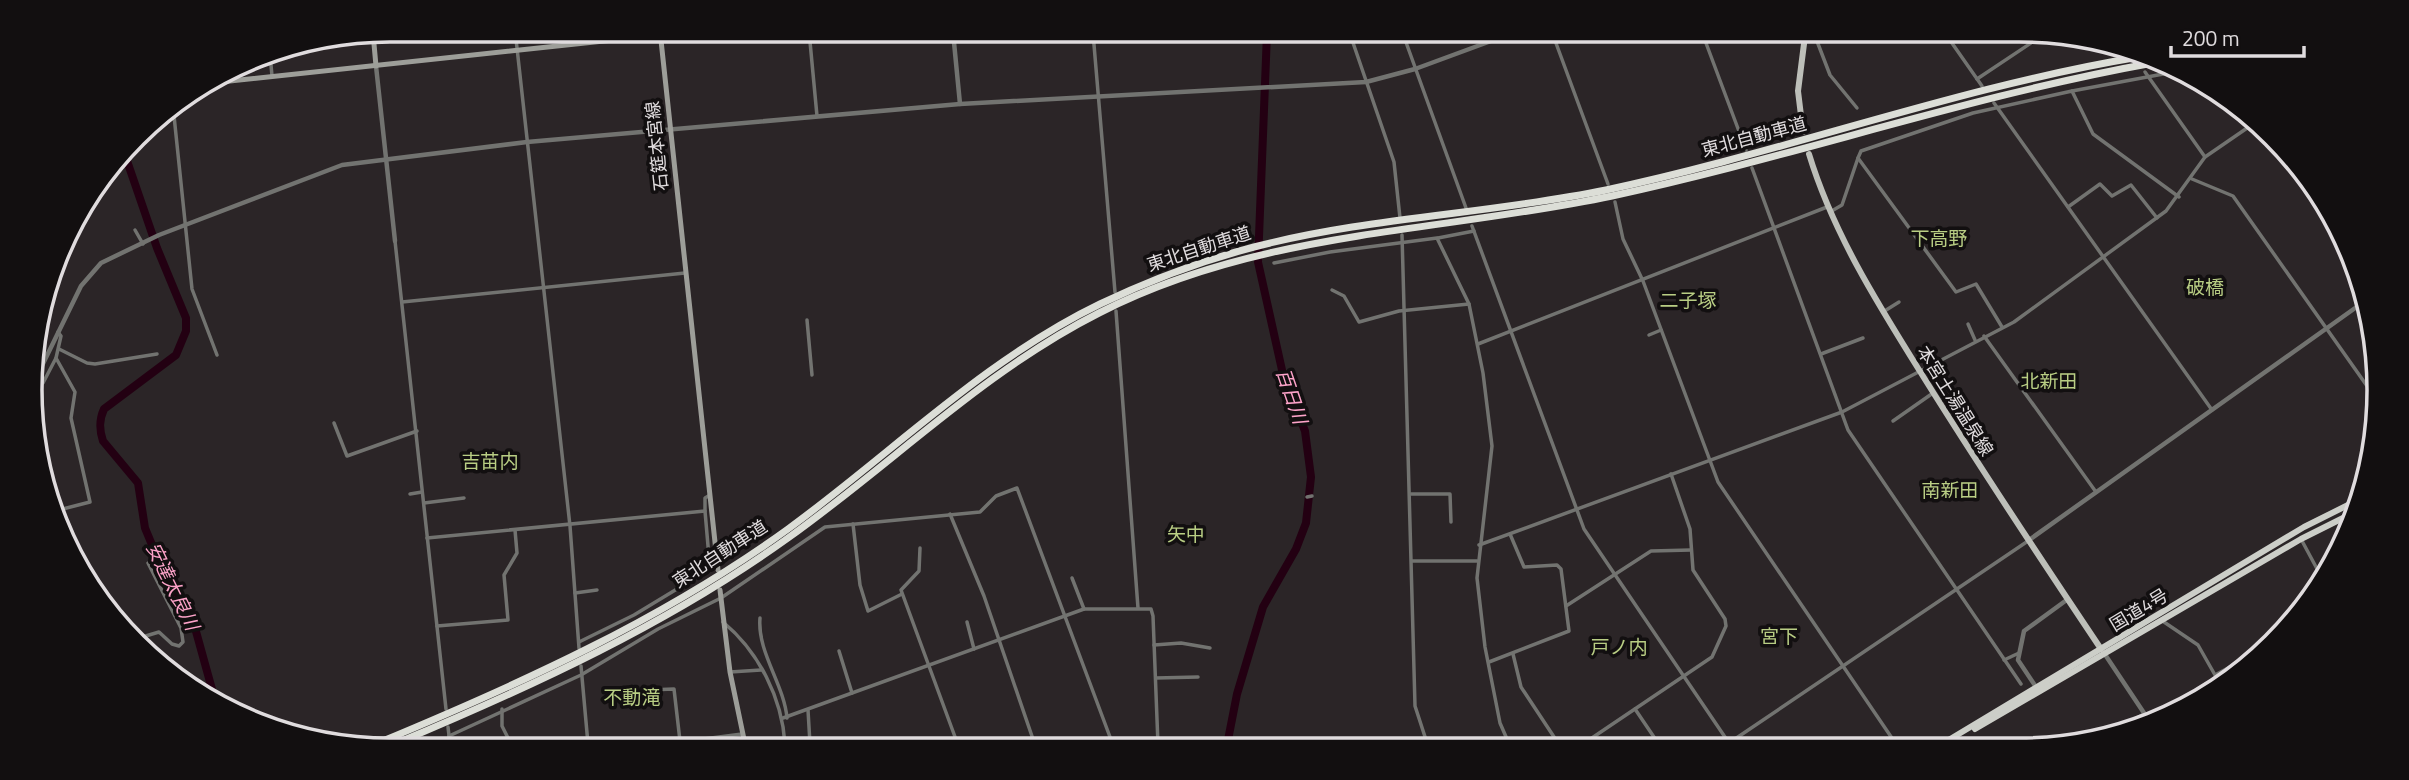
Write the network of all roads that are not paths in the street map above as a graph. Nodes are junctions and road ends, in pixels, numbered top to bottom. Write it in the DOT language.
graph roads {
  1 [pos="516,42"];
  2 [pos="584,42"];
  3 [pos="661,42"];
  4 [pos="809,42"];
  5 [pos="954,42"];
  6 [pos="1094,42"];
  7 [pos="1353,42"];
  8 [pos="1405,42"];
  9 [pos="1488,42"];
  10 [pos="1556,42"];
  11 [pos="1706,42"];
  12 [pos="1804,42"];
  13 [pos="1817,42"];
  14 [pos="1951,42"];
  15 [pos="374,43"];
  16 [pos="2032,43"];
  17 [pos="517,50"];
  18 [pos="2129,59"];
  19 [pos="271,63"];
  20 [pos="376,65"];
  21 [pos="2144,65"];
  22 [pos="1415,69"];
  23 [pos="2162,73"];
  24 [pos="2147,74"];
  25 [pos="272,76"];
  26 [pos="1977,79"];
  27 [pos="231,81"];
  28 [pos="1366,82"];
  29 [pos="1982,86"];
  30 [pos="2072,91"];
  31 [pos="1098,95"];
  32 [pos="960,104"];
  33 [pos="1995,104"];
  34 [pos="1857,108"];
  35 [pos="174,117"];
  36 [pos="817,117"];
  37 [pos="2248,128"];
  38 [pos="669,130"];
  39 [pos="1803,132"];
  40 [pos="527,142"];
  41 [pos="1746,150"];
  42 [pos="1809,154"];
  43 [pos="2205,157"];
  44 [pos="1858,158"];
  45 [pos="387,161"];
  46 [pos="1752,168"];
  47 [pos="2192,178"];
  48 [pos="1608,184"];
  49 [pos="2179,197"];
  50 [pos="1615,202"];
  51 [pos="2068,207"];
  52 [pos="1466,208"];
  53 [pos="1828,210"];
  54 [pos="1400,218"];
  55 [pos="2157,218"];
  56 [pos="186,227"];
  57 [pos="1774,228"];
  58 [pos="135,230"];
  59 [pos="1402,235"];
  60 [pos="1437,238"];
  61 [pos="395,241"];
  62 [pos="145,242"];
  63 [pos="1403,242"];
  64 [pos="1270,247"];
  65 [pos="1255,250"];
  66 [pos="2104,258"];
  67 [pos="1274,263"];
  68 [pos="685,272"];
  69 [pos="1643,281"];
  70 [pos="544,288"];
  71 [pos="1332,290"];
  72 [pos="1115,292"];
  73 [pos="402,302"];
  74 [pos="1899,302"];
  75 [pos="1469,304"];
  76 [pos="2357,307"];
  77 [pos="1116,310"];
  78 [pos="1406,310"];
  79 [pos="1883,312"];
  80 [pos="807,320"];
  81 [pos="1968,324"];
  82 [pos="2002,327"];
  83 [pos="2326,328"];
  84 [pos="1661,330"];
  85 [pos="58,332"];
  86 [pos="1511,333"];
  87 [pos="1649,335"];
  88 [pos="1984,336"];
  89 [pos="1863,338"];
  90 [pos="1975,340"];
  91 [pos="1478,344"];
  92 [pos="59,349"];
  93 [pos="157,354"];
  94 [pos="1821,354"];
  95 [pos="217,355"];
  96 [pos="56,358"];
  97 [pos="43,366"];
  98 [pos="1919,370"];
  99 [pos="812,375"];
  100 [pos="42,383"];
  101 [pos="2367,386"];
  102 [pos="1933,393"];
  103 [pos="2212,410"];
  104 [pos="1842,412"];
  105 [pos="1893,421"];
  106 [pos="334,423"];
  107 [pos="417,431"];
  108 [pos="1709,460"];
  109 [pos="1671,474"];
  110 [pos="423,492"];
  111 [pos="2096,492"];
  112 [pos="410,494"];
  113 [pos="1411,494"];
  114 [pos="710,495"];
  115 [pos="464,498"];
  116 [pos="424,503"];
  117 [pos="2348,505"];
  118 [pos="63,509"];
  119 [pos="1577,509"];
  120 [pos="705,511"];
  121 [pos="950,514"];
  122 [pos="2343,518"];
  123 [pos="1451,522"];
  124 [pos="853,524"];
  125 [pos="570,526"];
  126 [pos="515,530"];
  127 [pos="1510,534"];
  128 [pos="427,538"];
  129 [pos="2301,539"];
  130 [pos="2028,541"];
  131 [pos="1479,545"];
  132 [pos="920,548"];
  133 [pos="1691,550"];
  134 [pos="1412,561"];
  135 [pos="1477,561"];
  136 [pos="148,563"];
  137 [pos="2317,569"];
  138 [pos="718,570"];
  139 [pos="1614,574"];
  140 [pos="1072,578"];
  141 [pos="597,590"];
  142 [pos="720,590"];
  143 [pos="1956,590"];
  144 [pos="575,593"];
  145 [pos="902,594"];
  146 [pos="722,598"];
  147 [pos="2068,599"];
  148 [pos="1565,606"];
  149 [pos="1138,608"];
  150 [pos="1084,609"];
  151 [pos="1065,615"];
  152 [pos="760,618"];
  153 [pos="2161,620"];
  154 [pos="723,622"];
  155 [pos="967,622"];
  156 [pos="437,626"];
  157 [pos="144,636"];
  158 [pos="997,641"];
  159 [pos="579,642"];
  160 [pos="1154,645"];
  161 [pos="579,648"];
  162 [pos="1210,648"];
  163 [pos="974,649"];
  164 [pos="839,651"];
  165 [pos="2103,652"];
  166 [pos="1513,653"];
  167 [pos="2019,653"];
  168 [pos="2004,660"];
  169 [pos="1489,662"];
  170 [pos="928,665"];
  171 [pos="581,666"];
  172 [pos="1843,666"];
  173 [pos="761,670"];
  174 [pos="2225,670"];
  175 [pos="730,673"];
  176 [pos="581,675"];
  177 [pos="1684,676"];
  178 [pos="1198,677"];
  179 [pos="1156,678"];
  180 [pos="2021,684"];
  181 [pos="2036,687"];
  182 [pos="648,690"];
  183 [pos="852,693"];
  184 [pos="446,709"];
  185 [pos="502,709"];
  186 [pos="1635,709"];
  187 [pos="808,710"];
  188 [pos="2144,714"];
  189 [pos="785,718"];
  190 [pos="2137,718"];
  191 [pos="448,727"];
  192 [pos="742,734"];
  193 [pos="449,736"];
  194 [pos="389,738"];
  195 [pos="408,738"];
  196 [pos="508,738"];
  197 [pos="588,738"];
  198 [pos="680,738"];
  199 [pos="707,738"];
  200 [pos="743,738"];
  201 [pos="785,738"];
  202 [pos="810,738"];
  203 [pos="955,738"];
  204 [pos="1032,738"];
  205 [pos="1110,738"];
  206 [pos="1158,738"];
  207 [pos="1425,738"];
  208 [pos="1507,738"];
  209 [pos="1555,738"];
  210 [pos="1592,738"];
  211 [pos="1655,738"];
  212 [pos="1725,738"];
  213 [pos="1740,738"];
  214 [pos="1892,738"];
  215 [pos="1952,738"];
  216 [pos="1959,738"];
  1 -- 17 [label="street"];
  2 -- 17 [label="main road, 石筵本宮線"];
  3 -- 38 [label="main road, 石筵本宮線"];
  4 -- 36 [label="street"];
  5 -- 32 [label="street"];
  6 -- 31 [label="street"];
  7 -- 28 [label="street"];
  8 -- 22 [label="street"];
  9 -- 22 [label="street"];
  10 -- 48 [label="street"];
  11 -- 41 [label="street"];
  12 -- 39 [label="main road"];
  13 -- 34 [label="street"];
  14 -- 26 [label="street"];
  15 -- 20 [label="main road"];
  16 -- 26 [label="street"];
  17 -- 20 [label="main road, 石筵本宮線"];
  17 -- 40 [label="street"];
  18 -- 64 [label="highway, 東北自動車道"];
  19 -- 25 [label="street"];
  20 -- 25 [label="main road, 石筵本宮線"];
  20 -- 45 [label="street"];
  21 -- 64 [label="highway, 東北自動車道"];
  22 -- 28 [label="street"];
  22 -- 52 [label="street"];
  23 -- 24 [label="street"];
  24 -- 30 [label="street"];
  24 -- 43 [label="street"];
  25 -- 27 [label="main road, 石筵本宮線"];
  26 -- 29 [label="street"];
  28 -- 31 [label="street"];
  28 -- 54 [label="street"];
  30 -- 33 [label="street"];
  30 -- 49 [label="street"];
  31 -- 32 [label="street"];
  31 -- 72 [label="street"];
  32 -- 36 [label="street"];
  33 -- 44 [label="street"];
  33 -- 51 [label="street"];
  35 -- 56 [label="street"];
  36 -- 38 [label="street"];
  37 -- 43 [label="street"];
  38 -- 40 [label="street"];
  38 -- 68 [label="main road, 石筵本宮線"];
  40 -- 45 [label="street"];
  40 -- 70 [label="street"];
  42 -- 53 [label="main road, 本宮土湯温泉線"];
  43 -- 47 [label="street"];
  44 -- 53 [label="street"];
  44 -- 82 [label="street"];
  45 -- 56 [label="street"];
  45 -- 61 [label="street"];
  46 -- 57 [label="street"];
  47 -- 49 [label="street"];
  47 -- 83 [label="street"];
  49 -- 55 [label="street"];
  50 -- 69 [label="street"];
  51 -- 55 [label="street"];
  51 -- 66 [label="street"];
  53 -- 57 [label="street"];
  53 -- 79 [label="main road, 本宮土湯温泉線"];
  55 -- 66 [label="street"];
  56 -- 62 [label="street"];
  56 -- 95 [label="street"];
  57 -- 69 [label="street"];
  57 -- 94 [label="street"];
  58 -- 62 [label="street"];
  59 -- 63 [label="street"];
  60 -- 63 [label="street"];
  60 -- 75 [label="street"];
  60 -- 86 [label="street"];
  61 -- 73 [label="street"];
  62 -- 85 [label="street"];
  63 -- 67 [label="street"];
  63 -- 78 [label="street"];
  64 -- 65 [label="highway, 東北自動車道"];
  65 -- 194 [label="highway, 東北自動車道"];
  65 -- 195 [label="highway, 東北自動車道"];
  66 -- 82 [label="street"];
  66 -- 103 [label="street"];
  68 -- 70 [label="street"];
  68 -- 114 [label="main road, 石筵本宮線"];
  69 -- 84 [label="street"];
  69 -- 86 [label="street"];
  70 -- 73 [label="street"];
  70 -- 125 [label="street"];
  71 -- 78 [label="street"];
  73 -- 107 [label="street"];
  74 -- 79 [label="street"];
  75 -- 78 [label="street"];
  75 -- 91 [label="street"];
  76 -- 83 [label="street"];
  77 -- 149 [label="street"];
  78 -- 113 [label="street"];
  79 -- 98 [label="main road, 本宮土湯温泉線"];
  80 -- 99 [label="street"];
  81 -- 90 [label="street"];
  82 -- 88 [label="street"];
  83 -- 101 [label="street"];
  83 -- 103 [label="street"];
  84 -- 87 [label="street"];
  84 -- 108 [label="street"];
  85 -- 92 [label="street"];
  85 -- 97 [label="street"];
  86 -- 91 [label="street"];
  86 -- 119 [label="street"];
  88 -- 90 [label="street"];
  88 -- 111 [label="street"];
  89 -- 94 [label="street"];
  90 -- 98 [label="street"];
  91 -- 131 [label="street"];
  92 -- 93 [label="street"];
  92 -- 96 [label="street"];
  94 -- 104 [label="street"];
  96 -- 100 [label="street"];
  96 -- 118 [label="street"];
  98 -- 102 [label="main road, 本宮土湯温泉線"];
  98 -- 104 [label="street"];
  102 -- 105 [label="street"];
  102 -- 130 [label="main road, 本宮土湯温泉線"];
  103 -- 111 [label="street"];
  104 -- 108 [label="street"];
  104 -- 143 [label="street"];
  106 -- 107 [label="street"];
  107 -- 110 [label="street"];
  108 -- 109 [label="street"];
  108 -- 172 [label="street"];
  109 -- 119 [label="street"];
  109 -- 133 [label="street"];
  110 -- 112 [label="street"];
  110 -- 116 [label="street"];
  111 -- 130 [label="street"];
  113 -- 123 [label="street"];
  113 -- 134 [label="street"];
  114 -- 120 [label="street"];
  114 -- 138 [label="main road, 石筵本宮線"];
  115 -- 116 [label="street"];
  116 -- 128 [label="street"];
  117 -- 165 [label="highway, 国道4号"];
  119 -- 127 [label="street"];
  119 -- 139 [label="street"];
  120 -- 125 [label="street"];
  120 -- 159 [label="street"];
  121 -- 124 [label="street"];
  121 -- 151 [label="street"];
  121 -- 158 [label="street"];
  122 -- 129 [label="highway, 国道4号"];
  124 -- 145 [label="street"];
  124 -- 146 [label="street"];
  125 -- 126 [label="street"];
  125 -- 144 [label="street"];
  126 -- 128 [label="street"];
  126 -- 156 [label="street"];
  127 -- 131 [label="street"];
  127 -- 148 [label="street"];
  128 -- 156 [label="street"];
  129 -- 137 [label="street"];
  129 -- 153 [label="highway, 国道4号"];
  130 -- 143 [label="street"];
  130 -- 147 [label="main road, 本宮土湯温泉線"];
  131 -- 135 [label="street"];
  132 -- 145 [label="street"];
  133 -- 139 [label="street"];
  133 -- 177 [label="street"];
  134 -- 135 [label="street"];
  134 -- 207 [label="street"];
  135 -- 169 [label="street"];
  136 -- 157 [label="street"];
  139 -- 148 [label="street"];
  139 -- 177 [label="street"];
  140 -- 150 [label="street"];
  141 -- 144 [label="street"];
  142 -- 146 [label="main road"];
  143 -- 168 [label="street"];
  143 -- 172 [label="street"];
  144 -- 159 [label="street"];
  145 -- 170 [label="street"];
  146 -- 154 [label="main road"];
  146 -- 176 [label="street"];
  147 -- 165 [label="main road, 本宮土湯温泉線"];
  147 -- 167 [label="street"];
  148 -- 166 [label="street"];
  149 -- 150 [label="street"];
  149 -- 160 [label="street"];
  150 -- 151 [label="street"];
  151 -- 158 [label="street"];
  151 -- 205 [label="street"];
  152 -- 189 [label="street"];
  153 -- 165 [label="highway, 国道4号"];
  153 -- 174 [label="street"];
  154 -- 173 [label="street"];
  154 -- 175 [label="main road"];
  155 -- 163 [label="street"];
  156 -- 184 [label="street"];
  158 -- 163 [label="street"];
  158 -- 204 [label="street"];
  159 -- 161 [label="street"];
  160 -- 162 [label="street"];
  160 -- 179 [label="street"];
  163 -- 170 [label="street"];
  164 -- 183 [label="street"];
  165 -- 181 [label="highway, 国道4号"];
  165 -- 188 [label="street"];
  165 -- 216 [label="highway, 国道4号"];
  166 -- 169 [label="street"];
  166 -- 209 [label="street"];
  167 -- 168 [label="street"];
  167 -- 181 [label="street"];
  168 -- 180 [label="street"];
  169 -- 208 [label="street"];
  170 -- 183 [label="street"];
  170 -- 203 [label="street"];
  171 -- 176 [label="street"];
  172 -- 213 [label="street"];
  172 -- 214 [label="street"];
  173 -- 175 [label="street"];
  173 -- 189 [label="street"];
  175 -- 192 [label="main road"];
  176 -- 185 [label="street"];
  176 -- 197 [label="street"];
  177 -- 186 [label="street"];
  177 -- 212 [label="street"];
  178 -- 179 [label="street"];
  179 -- 206 [label="street"];
  181 -- 215 [label="highway, 国道4号"];
  182 -- 198 [label="street"];
  183 -- 187 [label="street"];
  185 -- 193 [label="street"];
  185 -- 196 [label="street"];
  186 -- 210 [label="street"];
  186 -- 211 [label="street"];
  187 -- 189 [label="street"];
  187 -- 202 [label="street"];
  188 -- 190 [label="street"];
  189 -- 201 [label="street"];
  191 -- 193 [label="street"];
  192 -- 199 [label="street"];
  192 -- 200 [label="main road"];
}
